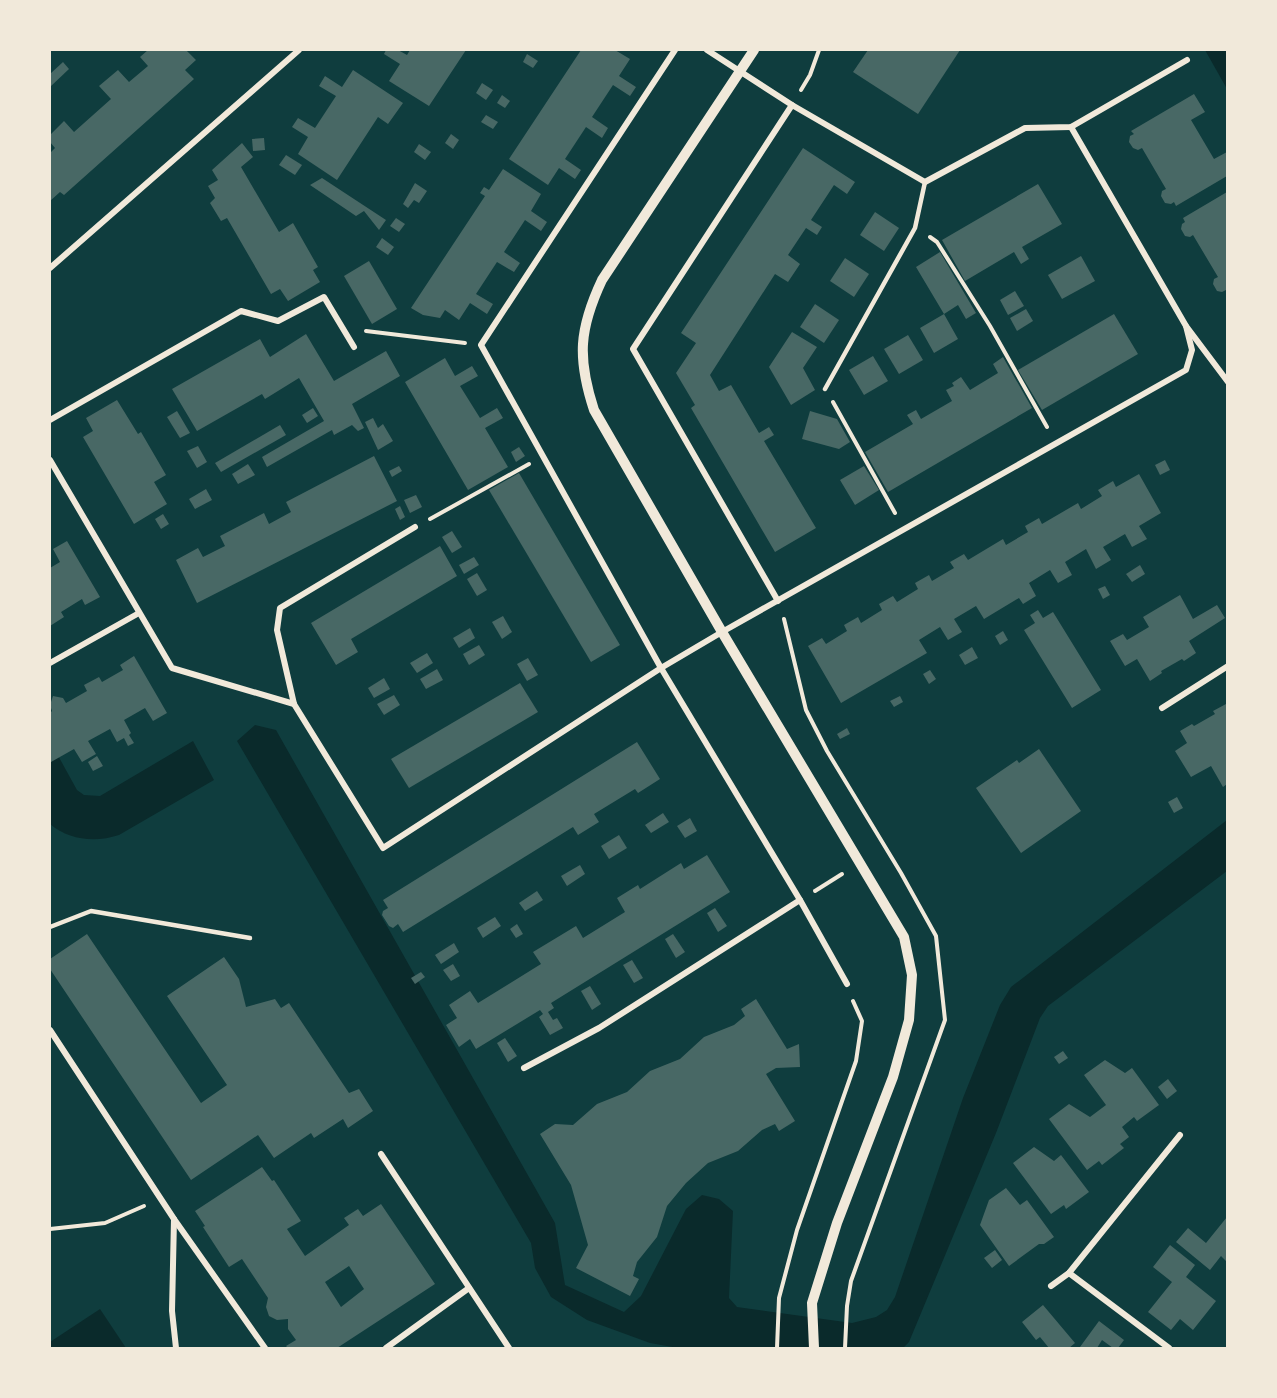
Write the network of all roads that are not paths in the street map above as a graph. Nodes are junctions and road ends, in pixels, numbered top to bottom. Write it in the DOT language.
graph roads {
  1 [pos="299,50"];
  2 [pos="675,50"];
  3 [pos="706,50"];
  4 [pos="754,50"];
  5 [pos="1187,60"];
  6 [pos="740,71"];
  7 [pos="792,105"];
  8 [pos="1071,127"];
  9 [pos="926,182"];
  10 [pos="50,268"];
  11 [pos="1186,326"];
  12 [pos="354,347"];
  13 [pos="1227,382"];
  14 [pos="825,389"];
  15 [pos="50,420"];
  16 [pos="50,460"];
  17 [pos="415,527"];
  18 [pos="778,601"];
  19 [pos="139,613"];
  20 [pos="722,632"];
  21 [pos="50,663"];
  22 [pos="1227,666"];
  23 [pos="661,668"];
  24 [pos="294,704"];
  25 [pos="1162,708"];
  26 [pos="800,900"];
  27 [pos="50,927"];
  28 [pos="250,938"];
  29 [pos="847,984"];
  30 [pos="50,1030"];
  31 [pos="524,1068"];
  32 [pos="1180,1135"];
  33 [pos="381,1154"];
  34 [pos="174,1219"];
  35 [pos="1069,1273"];
  36 [pos="1051,1286"];
  37 [pos="470,1288"];
  38 [pos="176,1348"];
  39 [pos="265,1348"];
  40 [pos="386,1348"];
  41 [pos="509,1348"];
  42 [pos="814,1348"];
  43 [pos="1169,1348"];
  1 -- 10 [label="street"];
  2 -- 23 [label="street"];
  3 -- 6 [label="street"];
  4 -- 6 [label="street"];
  5 -- 8 [label="street"];
  6 -- 7 [label="street"];
  6 -- 20 [label="street"];
  7 -- 9 [label="street"];
  7 -- 18 [label="street"];
  8 -- 9 [label="street"];
  8 -- 11 [label="street"];
  9 -- 14 [label="lane"];
  11 -- 13 [label="street"];
  11 -- 18 [label="street"];
  12 -- 15 [label="street"];
  16 -- 19 [label="street"];
  17 -- 24 [label="street"];
  18 -- 20 [label="street"];
  19 -- 21 [label="street"];
  19 -- 24 [label="street"];
  20 -- 23 [label="street"];
  20 -- 42 [label="street"];
  22 -- 25 [label="street"];
  23 -- 24 [label="street"];
  23 -- 26 [label="street"];
  26 -- 29 [label="street"];
  26 -- 31 [label="street"];
  27 -- 28 [label="lane"];
  30 -- 34 [label="street"];
  32 -- 35 [label="street"];
  33 -- 37 [label="street"];
  34 -- 38 [label="street"];
  34 -- 39 [label="street"];
  35 -- 36 [label="street"];
  35 -- 43 [label="street"];
  37 -- 40 [label="street"];
  37 -- 41 [label="street"];
}
